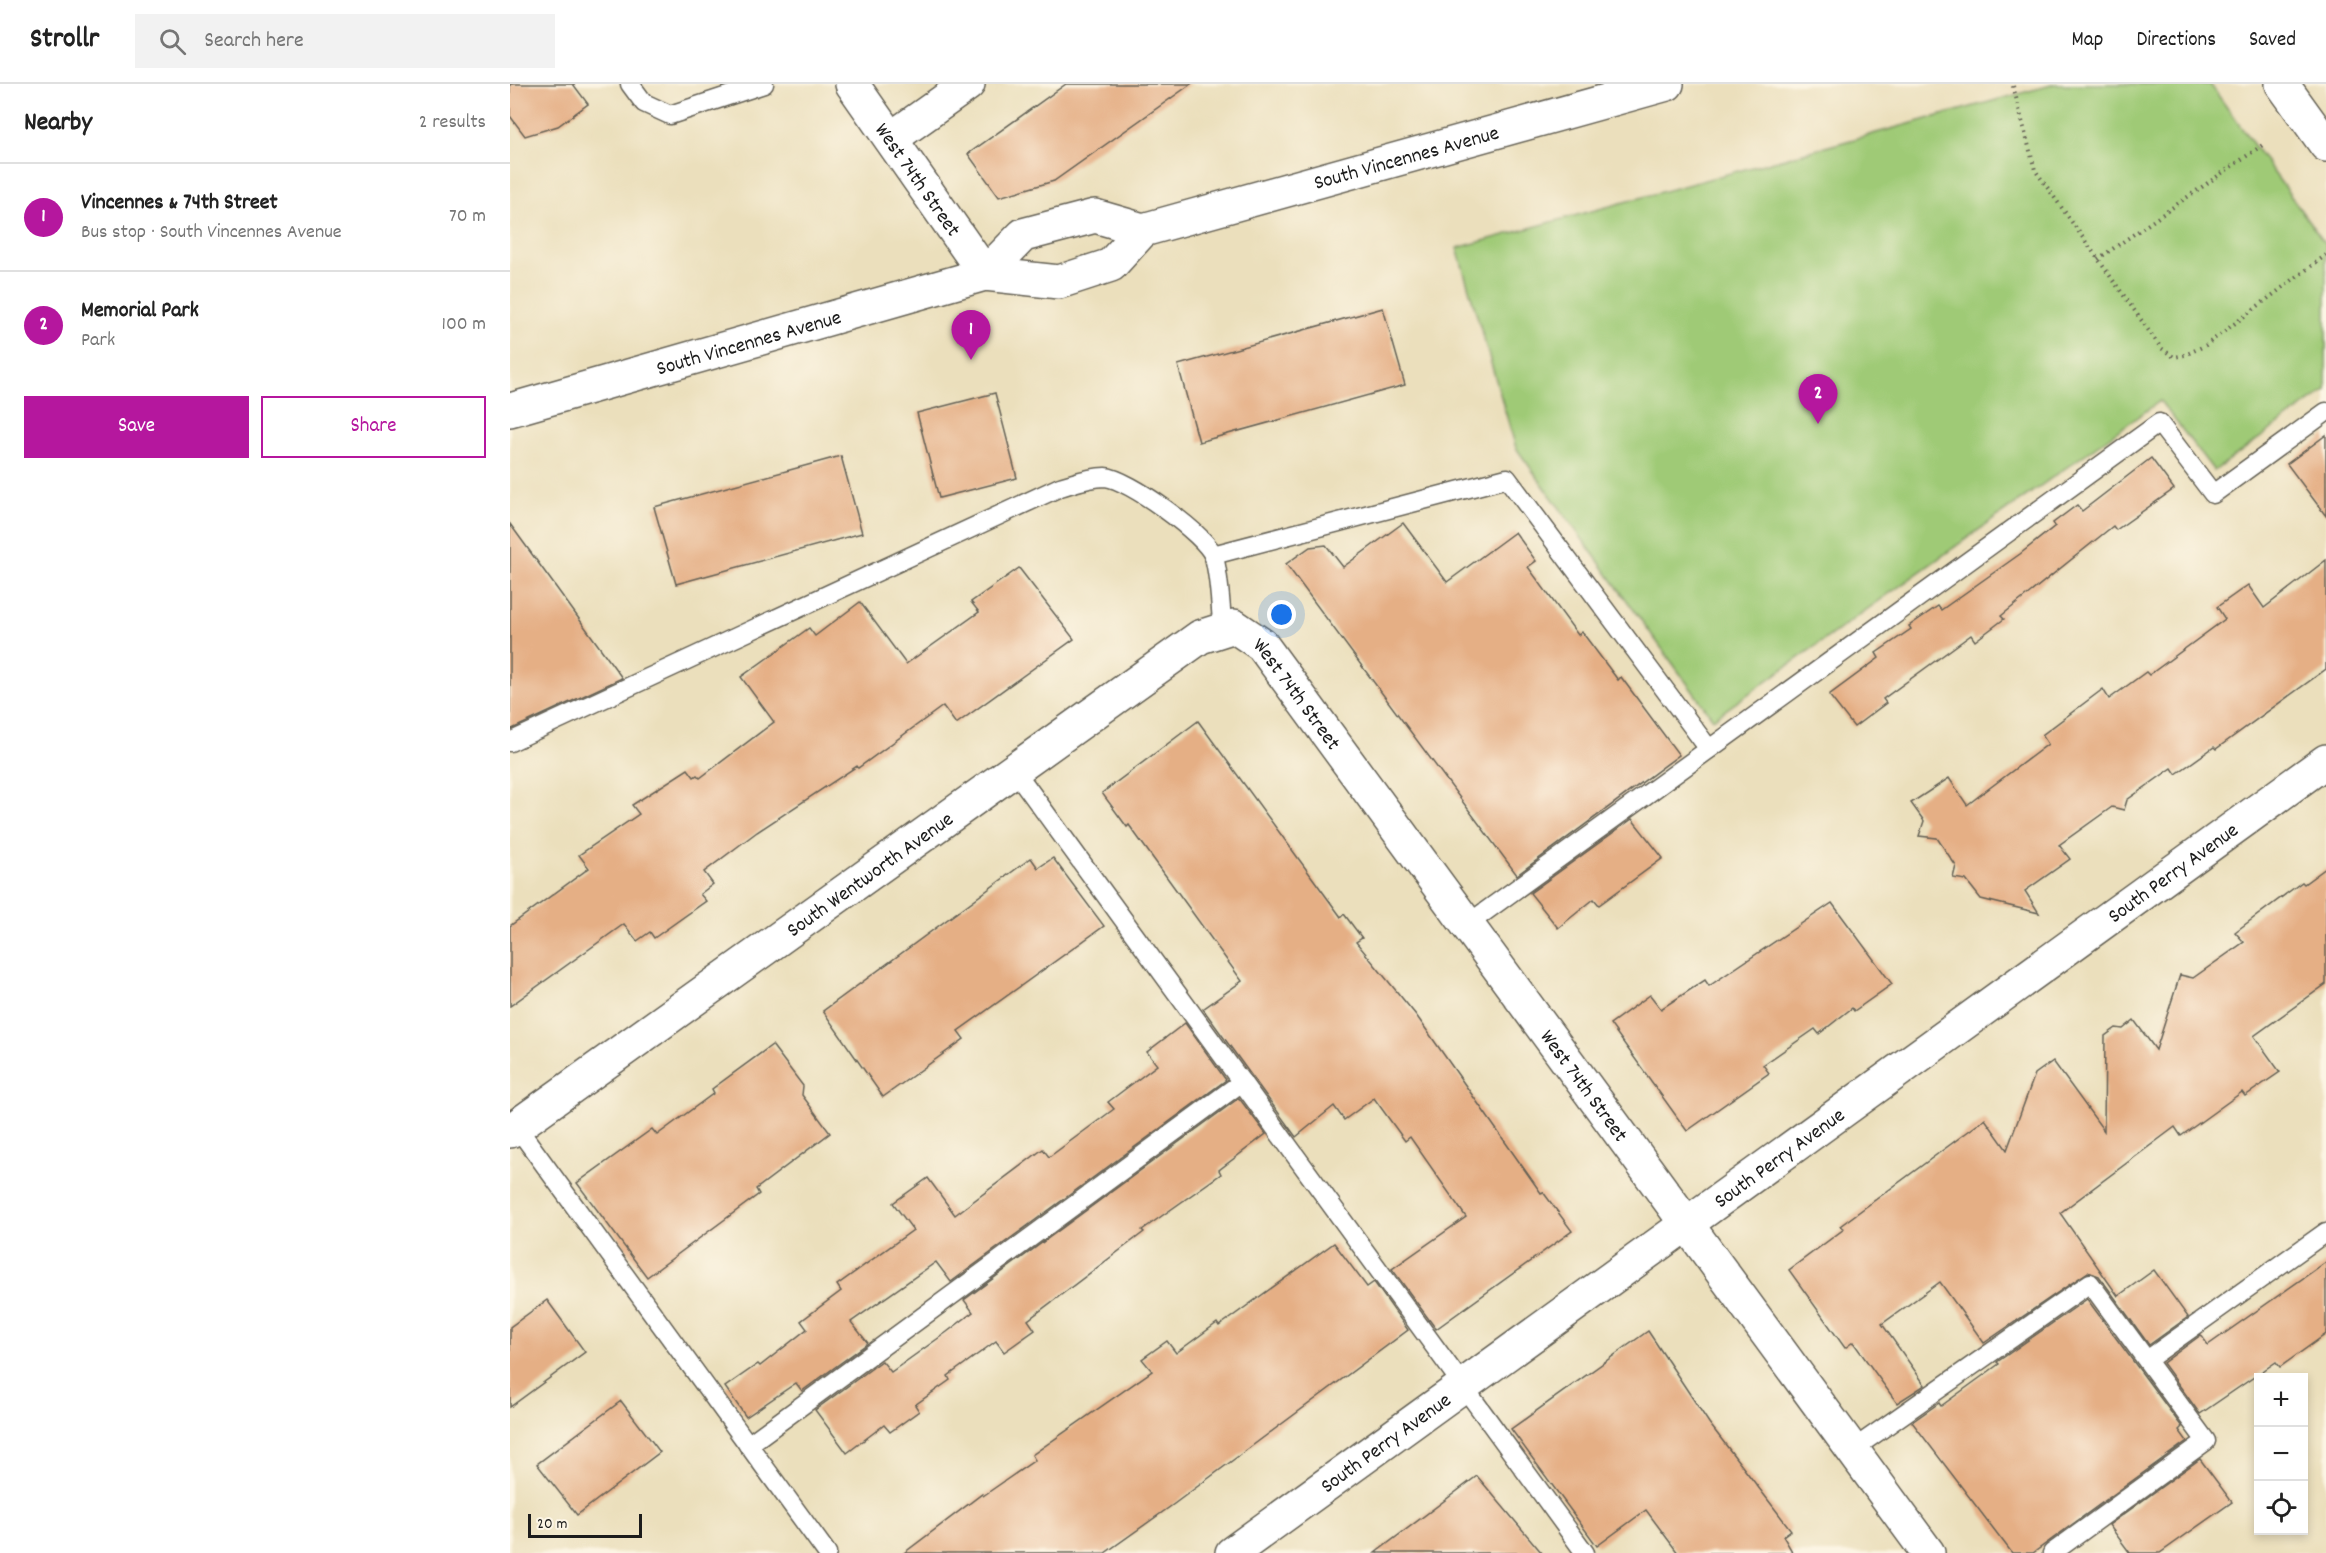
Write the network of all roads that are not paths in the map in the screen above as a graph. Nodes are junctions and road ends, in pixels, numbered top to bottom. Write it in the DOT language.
graph roads {
  1 [pos="630,84"];
  2 [pos="764,84"];
  3 [pos="852,84"];
  4 [pos="968,84"];
  5 [pos="1667,84"];
  6 [pos="2282,84"];
  7 [pos="892,138"];
  8 [pos="2326,145"];
  9 [pos="1143,230"];
  10 [pos="985,274"];
  11 [pos="510,410"];
  12 [pos="2326,412"];
  13 [pos="1213,555"];
  14 [pos="1229,628"];
  15 [pos="510,742"];
  16 [pos="1709,749"];
  17 [pos="2326,761"];
  18 [pos="1015,771"];
  19 [pos="1468,924"];
  20 [pos="1242,1082"];
  21 [pos="513,1129"];
  22 [pos="1686,1224"];
  23 [pos="2326,1232"];
  24 [pos="2147,1360"];
  25 [pos="1462,1386"];
  26 [pos="748,1445"];
  27 [pos="1852,1450"];
  28 [pos="827,1553"];
  29 [pos="1233,1553"];
  30 [pos="1585,1553"];
  31 [pos="1928,1553"];
  32 [pos="2052,1553"];
  1 -- 2 [label="lane"];
  3 -- 7 [label="street, West 74th Street"];
  4 -- 7 [label="street"];
  5 -- 9 [label="street, South Vincennes Avenue"];
  6 -- 8 [label="street"];
  7 -- 10 [label="street, West 74th Street"];
  9 -- 10 [label="street, South Vincennes Avenue"];
  9 -- 10 [label="street, South Vincennes Avenue"];
  10 -- 11 [label="street, South Vincennes Avenue"];
  12 -- 16 [label="lane"];
  13 -- 14 [label="lane"];
  13 -- 15 [label="lane"];
  13 -- 16 [label="lane"];
  14 -- 18 [label="street, South Wentworth Avenue"];
  14 -- 19 [label="street, West 74th Street"];
  16 -- 19 [label="lane"];
  17 -- 22 [label="street, South Perry Avenue"];
  18 -- 20 [label="lane"];
  18 -- 21 [label="street, South Wentworth Avenue"];
  19 -- 22 [label="street, West 74th Street"];
  20 -- 25 [label="lane"];
  20 -- 26 [label="lane"];
  21 -- 26 [label="lane"];
  22 -- 25 [label="street, South Perry Avenue"];
  22 -- 27 [label="street, West 74th Street"];
  23 -- 24 [label="lane"];
  24 -- 27 [label="lane"];
  24 -- 32 [label="lane"];
  25 -- 29 [label="street, South Perry Avenue"];
  25 -- 30 [label="lane"];
  26 -- 28 [label="lane"];
  27 -- 31 [label="street, West 74th Street"];
}
